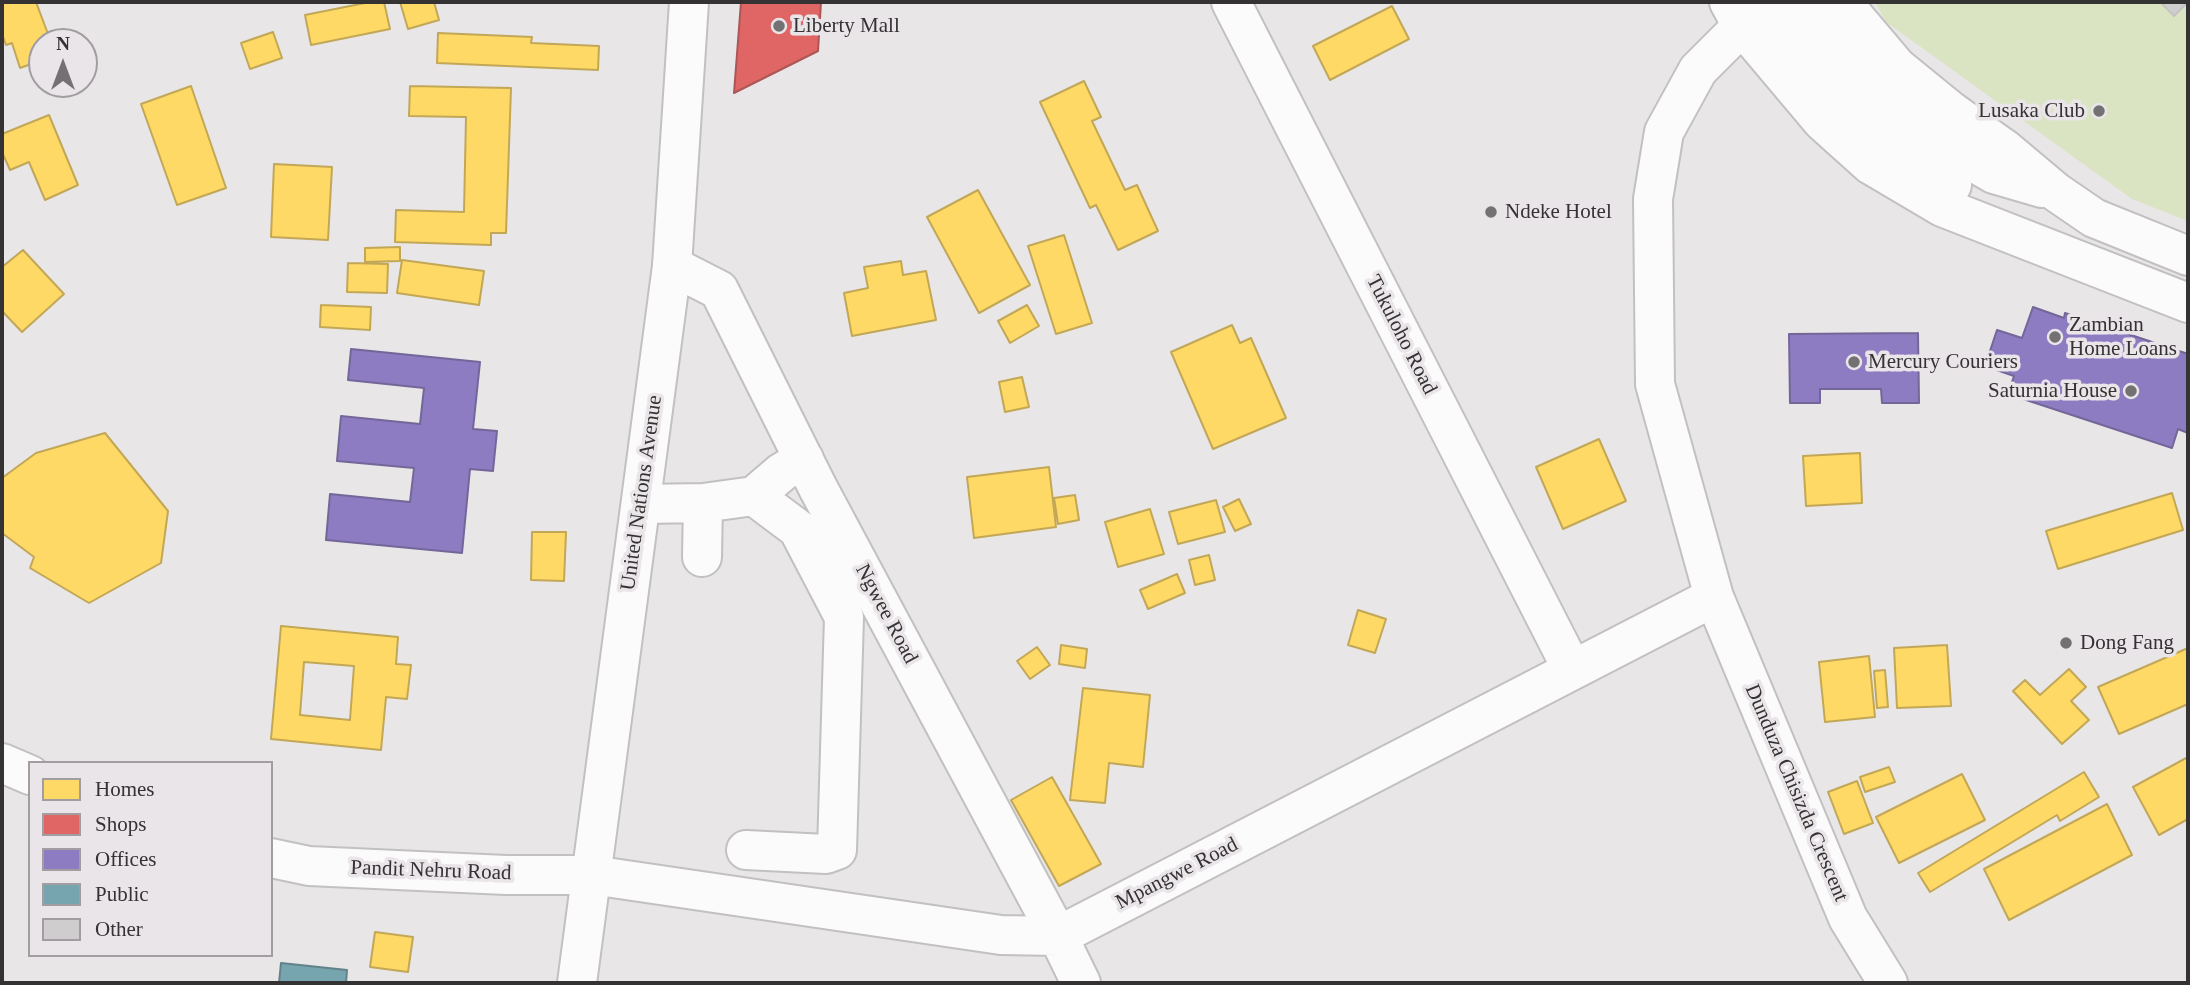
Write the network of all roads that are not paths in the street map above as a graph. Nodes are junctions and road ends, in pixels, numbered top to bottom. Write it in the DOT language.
graph roads {
  1 [pos="689,2"];
  2 [pos="1231,2"];
  3 [pos="1798,2"];
  4 [pos="1842,2"];
  5 [pos="1745,10"];
  6 [pos="2056,192"];
  7 [pos="2188,256"];
  8 [pos="672,266"];
  9 [pos="2188,303"];
  10 [pos="804,459"];
  11 [pos="754,496"];
  12 [pos="704,503"];
  13 [pos="640,504"];
  14 [pos="702,557"];
  15 [pos="1714,597"];
  16 [pos="1572,668"];
  17 [pos="2,763"];
  18 [pos="28,774"];
  19 [pos="746,850"];
  20 [pos="273,858"];
  21 [pos="592,875"];
  22 [pos="1058,936"];
  23 [pos="577,983"];
  24 [pos="1081,983"];
  25 [pos="1888,983"];
  1 -- 8 [label="street, United Nations Avenue"];
  2 -- 16 [label="street, Tukuloho Road"];
  3 -- 6 [label="street"];
  4 -- 6 [label="street"];
  5 -- 9 [label="street"];
  5 -- 15 [label="street, Dunduza Chisizda Crescent"];
  6 -- 7 [label="street"];
  8 -- 10 [label="street, Ngwee Road"];
  8 -- 13 [label="street, United Nations Avenue"];
  10 -- 11 [label="street"];
  10 -- 22 [label="street, Ngwee Road"];
  11 -- 12 [label="street"];
  11 -- 19 [label="street"];
  12 -- 13 [label="street"];
  12 -- 14 [label="street"];
  13 -- 21 [label="street, United Nations Avenue"];
  15 -- 16 [label="street, Mpangwe Road"];
  15 -- 25 [label="street, Dunduza Chisizda Crescent"];
  16 -- 22 [label="street, Mpangwe Road"];
  17 -- 18 [label="street"];
  20 -- 21 [label="street, Pandit Nehru Road"];
  21 -- 22 [label="street, Mpangwe Road"];
  21 -- 23 [label="street, United Nations Avenue"];
  22 -- 24 [label="street, Ngwee Road"];
}
